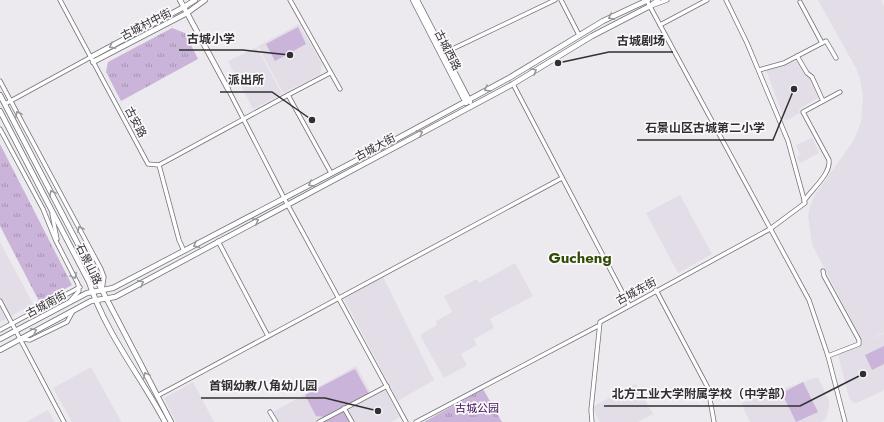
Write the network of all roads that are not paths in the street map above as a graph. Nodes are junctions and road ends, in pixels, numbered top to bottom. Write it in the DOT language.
graph roads {
  1 [pos="60,0"];
  2 [pos="180,0"];
  3 [pos="195,0"];
  4 [pos="205,0"];
  5 [pos="290,0"];
  6 [pos="412,0"];
  7 [pos="417,0"];
  8 [pos="555,0"];
  9 [pos="561,0"];
  10 [pos="648,0"];
  11 [pos="658,0"];
  12 [pos="667,0"];
  13 [pos="707,0"];
  14 [pos="726,0"];
  15 [pos="800,2"];
  16 [pos="650,6"];
  17 [pos="184,7"];
  18 [pos="187,13"];
  19 [pos="660,25"];
  20 [pos="580,35"];
  21 [pos="822,43"];
  22 [pos="444,53"];
  23 [pos="797,56"];
  24 [pos="836,58"];
  25 [pos="92,60"];
  26 [pos="759,70"];
  27 [pos="330,73"];
  28 [pos="0,81"];
  29 [pos="513,84"];
  30 [pos="228,89"];
  31 [pos="340,89"];
  32 [pos="840,92"];
  33 [pos="0,95"];
  34 [pos="288,95"];
  35 [pos="11,101"];
  36 [pos="467,101"];
  37 [pos="823,101"];
  38 [pos="5,104"];
  39 [pos="470,106"];
  40 [pos="0,111"];
  41 [pos="243,120"];
  42 [pos="0,129"];
  43 [pos="159,165"];
  44 [pos="331,173"];
  45 [pos="562,178"];
  46 [pos="284,198"];
  47 [pos="804,201"];
  48 [pos="288,204"];
  49 [pos="51,211"];
  50 [pos="770,229"];
  51 [pos="218,241"];
  52 [pos="61,251"];
  53 [pos="184,251"];
  54 [pos="823,270"];
  55 [pos="80,287"];
  56 [pos="102,290"];
  57 [pos="656,290"];
  58 [pos="93,291"];
  59 [pos="339,297"];
  60 [pos="106,298"];
  61 [pos="96,300"];
  62 [pos="0,301"];
  63 [pos="70,301"];
  64 [pos="629,305"];
  65 [pos="12,324"];
  66 [pos="598,326"];
  67 [pos="0,330"];
  68 [pos="15,330"];
  69 [pos="268,336"];
  70 [pos="0,339"];
  71 [pos="21,339"];
  72 [pos="0,350"];
  73 [pos="828,356"];
  74 [pos="387,386"];
  75 [pos="157,396"];
  76 [pos="344,408"];
  77 [pos="270,412"];
  78 [pos="64,422"];
  79 [pos="165,422"];
  80 [pos="171,422"];
  81 [pos="276,422"];
  82 [pos="319,422"];
  83 [pos="352,422"];
  84 [pos="406,422"];
  85 [pos="416,422"];
  86 [pos="592,422"];
  87 [pos="714,422"];
  88 [pos="845,422"];
  1 -- 25 [label="street, 古安路"];
  2 -- 17 [label="main road"];
  3 -- 17 [label="main road, 古城村中街"];
  4 -- 18 [label="main road, 古城村中街"];
  5 -- 27 [label="street"];
  6 -- 36 [label="main road, 古城西路"];
  7 -- 22 [label="main road, 古城西路"];
  8 -- 22 [label="street"];
  9 -- 20 [label="street"];
  10 -- 16 [label="street"];
  10 -- 20 [label="main road, 古城大街, one-way"];
  11 -- 16 [label="main road, 古城大街"];
  12 -- 16 [label="street"];
  13 -- 19 [label="street"];
  14 -- 26 [label="street"];
  15 -- 21 [label="street"];
  16 -- 19 [label="street"];
  29 -- 16 [label="main road, 古城大街, one-way"];
  17 -- 18 [label="main road"];
  17 -- 25 [label="main road, 古城村中街, one-way"];
  18 -- 25 [label="main road, 古城村中街"];
  18 -- 30 [label="main road"];
  19 -- 50 [label="street"];
  20 -- 36 [label="main road, 古城大街, one-way"];
  21 -- 23 [label="street"];
  21 -- 24 [label="street"];
  22 -- 36 [label="main road, 古城西路"];
  23 -- 26 [label="street"];
  23 -- 37 [label="street"];
  25 -- 35 [label="street"];
  25 -- 43 [label="street, 古安路"];
  26 -- 47 [label="street"];
  27 -- 31 [label="street"];
  27 -- 34 [label="street"];
  28 -- 35 [label="street"];
  29 -- 39 [label="main road, 古城大街"];
  29 -- 45 [label="street"];
  30 -- 41 [label="street"];
  32 -- 37 [label="street"];
  33 -- 38 [label="main road, 石景山路"];
  34 -- 41 [label="street"];
  34 -- 44 [label="street"];
  35 -- 38 [label="street"];
  56 -- 35 [label="street, one-way"];
  36 -- 39 [label="main road, 古城西路"];
  36 -- 44 [label="main road, 古城大街"];
  37 -- 47 [label="street, 古城东街"];
  56 -- 38 [label="main road, 石景山路, one-way"];
  48 -- 39 [label="main road, 古城大街, one-way"];
  40 -- 49 [label="main road, 石景山路"];
  41 -- 43 [label="street"];
  41 -- 46 [label="street"];
  42 -- 52 [label="street"];
  43 -- 53 [label="street"];
  44 -- 46 [label="main road, 古城大街, one-way"];
  45 -- 59 [label="street"];
  45 -- 64 [label="street"];
  46 -- 48 [label="street"];
  46 -- 53 [label="main road, 古城大街, one-way"];
  47 -- 50 [label="street, 古城东街"];
  51 -- 48 [label="main road, 古城大街, one-way"];
  48 -- 59 [label="street"];
  49 -- 52 [label="street"];
  49 -- 58 [label="main road, 石景山路"];
  50 -- 57 [label="street, 古城东街"];
  50 -- 73 [label="street"];
  60 -- 51 [label="main road, 古城大街, one-way"];
  51 -- 69 [label="street"];
  52 -- 55 [label="street, one-way"];
  53 -- 56 [label="main road, 古城大街"];
  54 -- 73 [label="street"];
  55 -- 63 [label="street"];
  55 -- 65 [label="street"];
  56 -- 58 [label="main road, 古城南街"];
  56 -- 60 [label="main road, 石景山路"];
  57 -- 64 [label="street, 古城东街"];
  57 -- 87 [label="street"];
  58 -- 61 [label="main road, 石景山路"];
  58 -- 63 [label="main road, 古城南街"];
  59 -- 69 [label="street"];
  59 -- 74 [label="street"];
  60 -- 61 [label="main road, 古城南街"];
  75 -- 60 [label="main road, 石景山路, one-way"];
  71 -- 61 [label="main road, 古城南街, one-way"];
  61 -- 79 [label="main road, 石景山路"];
  62 -- 65 [label="street"];
  63 -- 68 [label="main road, 古城南街"];
  64 -- 66 [label="street, 古城东街"];
  65 -- 67 [label="street"];
  65 -- 68 [label="street"];
  66 -- 85 [label="street, 古城东街"];
  66 -- 86 [label="street"];
  68 -- 70 [label="main road, 古城南街"];
  68 -- 71 [label="street"];
  69 -- 75 [label="street"];
  71 -- 72 [label="main road, 古城南街"];
  71 -- 78 [label="street"];
  73 -- 88 [label="street"];
  74 -- 76 [label="street"];
  74 -- 84 [label="street"];
  75 -- 80 [label="main road, 石景山路"];
  76 -- 82 [label="street"];
  76 -- 83 [label="street"];
  77 -- 81 [label="street"];
}
